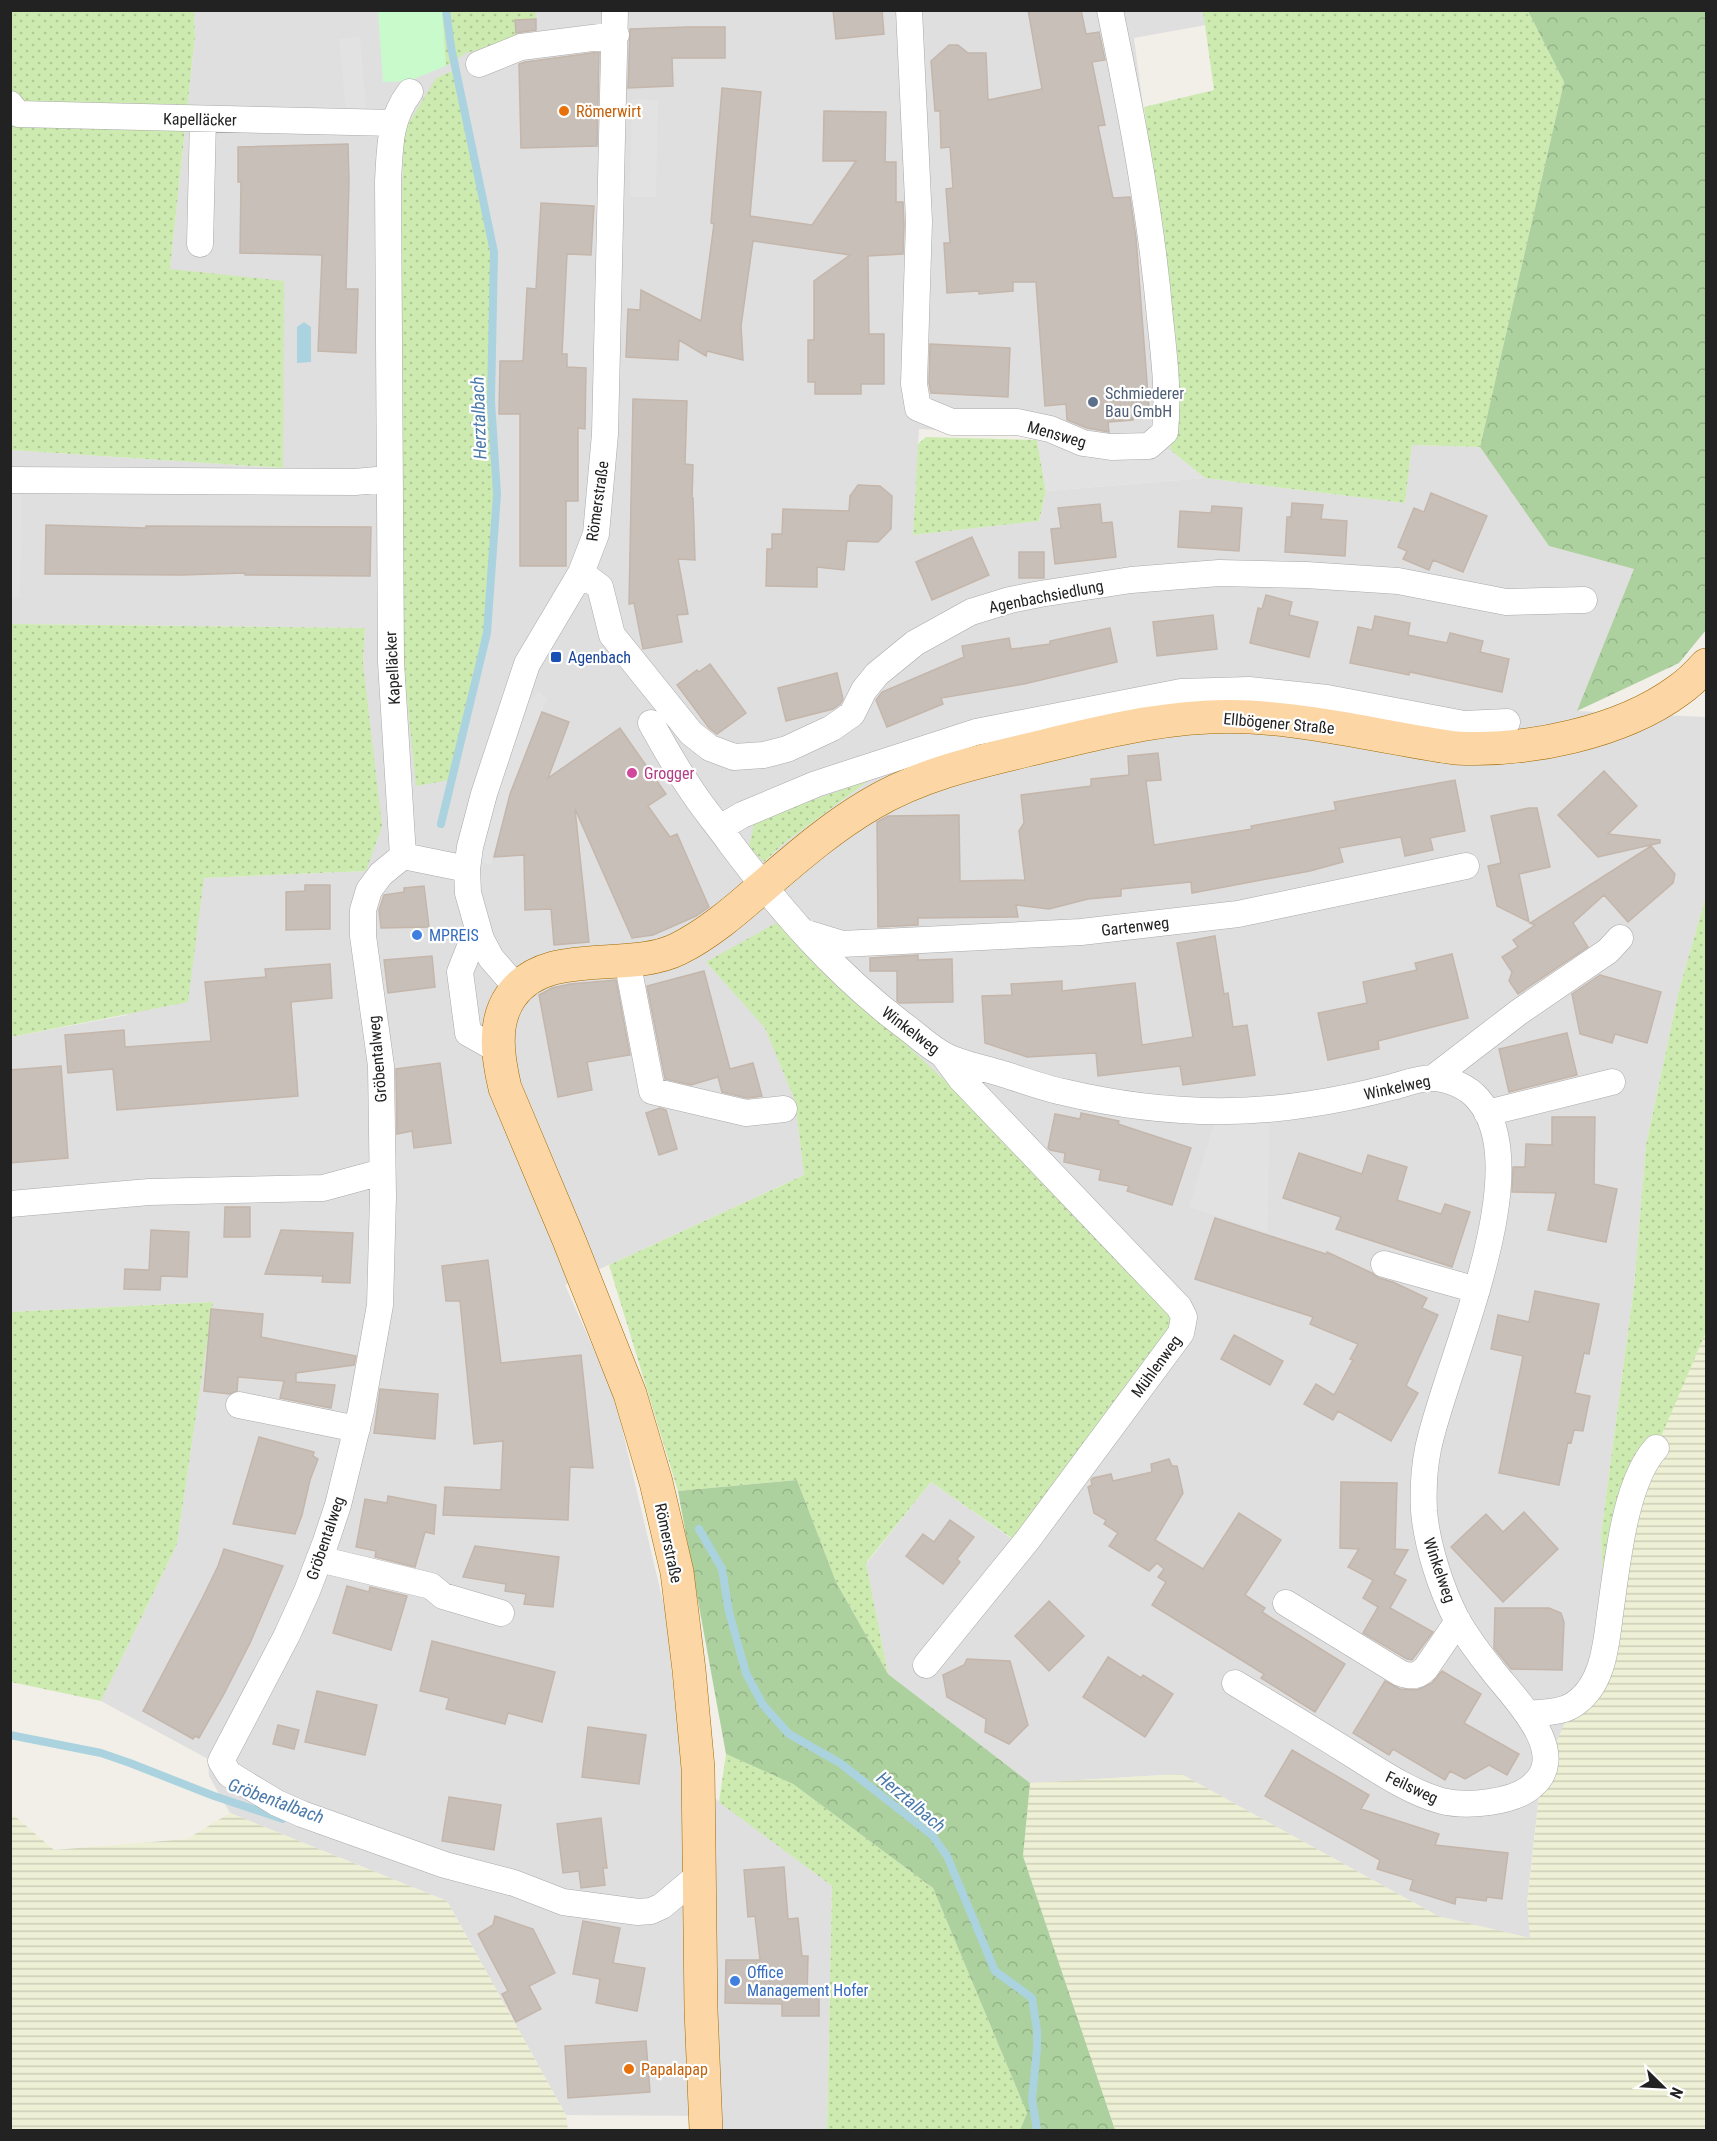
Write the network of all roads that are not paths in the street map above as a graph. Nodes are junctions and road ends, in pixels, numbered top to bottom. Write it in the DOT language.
graph roads {
  1 [pos="909,10"];
  2 [pos="1110,10"];
  3 [pos="615,23"];
  4 [pos="479,64"];
  5 [pos="410,92"];
  6 [pos="10,104"];
  7 [pos="203,120"];
  8 [pos="394,123"];
  9 [pos="200,244"];
  10 [pos="388,479"];
  11 [pos="10,480"];
  12 [pos="581,573"];
  13 [pos="1584,600"];
  14 [pos="1707,665"];
  15 [pos="1507,722"];
  16 [pos="651,723"];
  17 [pos="720,828"];
  18 [pos="403,856"];
  19 [pos="1466,866"];
  20 [pos="467,869"];
  21 [pos="763,886"];
  22 [pos="477,929"];
  23 [pos="801,932"];
  24 [pos="1620,938"];
  25 [pos="627,960"];
  26 [pos="517,988"];
  27 [pos="498,1050"];
  28 [pos="944,1056"];
  29 [pos="1433,1078"];
  30 [pos="1612,1082"];
  31 [pos="783,1109"];
  32 [pos="1487,1113"];
  33 [pos="382,1172"];
  34 [pos="10,1204"];
  35 [pos="1384,1264"];
  36 [pos="1477,1290"];
  37 [pos="239,1405"];
  38 [pos="357,1429"];
  39 [pos="1656,1448"];
  40 [pos="319,1559"];
  41 [pos="1286,1603"];
  42 [pos="501,1613"];
  43 [pos="1458,1621"];
  44 [pos="926,1665"];
  45 [pos="1235,1683"];
  46 [pos="1528,1714"];
  47 [pos="699,1875"];
  48 [pos="706,2130"];
  1 -- 2 [label="street, Mensweg"];
  3 -- 4 [label="street"];
  3 -- 12 [label="street, Römerstraße"];
  5 -- 8 [label="street, Kapelläcker"];
  6 -- 7 [label="street, Kapelläcker"];
  7 -- 8 [label="street, Kapelläcker"];
  7 -- 9 [label="street"];
  8 -- 10 [label="street, Kapelläcker"];
  10 -- 11 [label="street"];
  10 -- 18 [label="street, Kapelläcker"];
  12 -- 13 [label="street, Agenbachsiedlung"];
  12 -- 20 [label="street, Römerstraße"];
  14 -- 21 [label="main road, Ellbögener Straße"];
  15 -- 17 [label="street"];
  16 -- 17 [label="street"];
  17 -- 21 [label="street"];
  18 -- 20 [label="street"];
  18 -- 33 [label="street, Gröbentalweg"];
  19 -- 23 [label="street, Gartenweg"];
  20 -- 22 [label="street, Römerstraße"];
  21 -- 23 [label="street, Winkelweg"];
  21 -- 25 [label="main road, Römerstraße"];
  22 -- 26 [label="street, Römerstraße"];
  22 -- 27 [label="street"];
  23 -- 28 [label="street, Winkelweg"];
  24 -- 29 [label="street"];
  25 -- 26 [label="main road, Römerstraße"];
  25 -- 31 [label="street"];
  26 -- 27 [label="main road, Römerstraße"];
  27 -- 47 [label="main road, Römerstraße"];
  28 -- 29 [label="street, Winkelweg"];
  28 -- 44 [label="street, Mühlenweg"];
  29 -- 32 [label="street, Winkelweg"];
  30 -- 32 [label="street"];
  32 -- 36 [label="street, Winkelweg"];
  33 -- 34 [label="street"];
  33 -- 38 [label="street, Gröbentalweg"];
  35 -- 36 [label="street"];
  36 -- 43 [label="street, Winkelweg"];
  37 -- 38 [label="street"];
  38 -- 40 [label="street, Gröbentalweg"];
  39 -- 46 [label="street"];
  40 -- 42 [label="street"];
  40 -- 47 [label="street, Gröbentalweg"];
  41 -- 43 [label="street"];
  43 -- 46 [label="street, Winkelweg"];
  45 -- 46 [label="street, Feilsweg"];
  47 -- 48 [label="main road, Römerstraße"];
}
